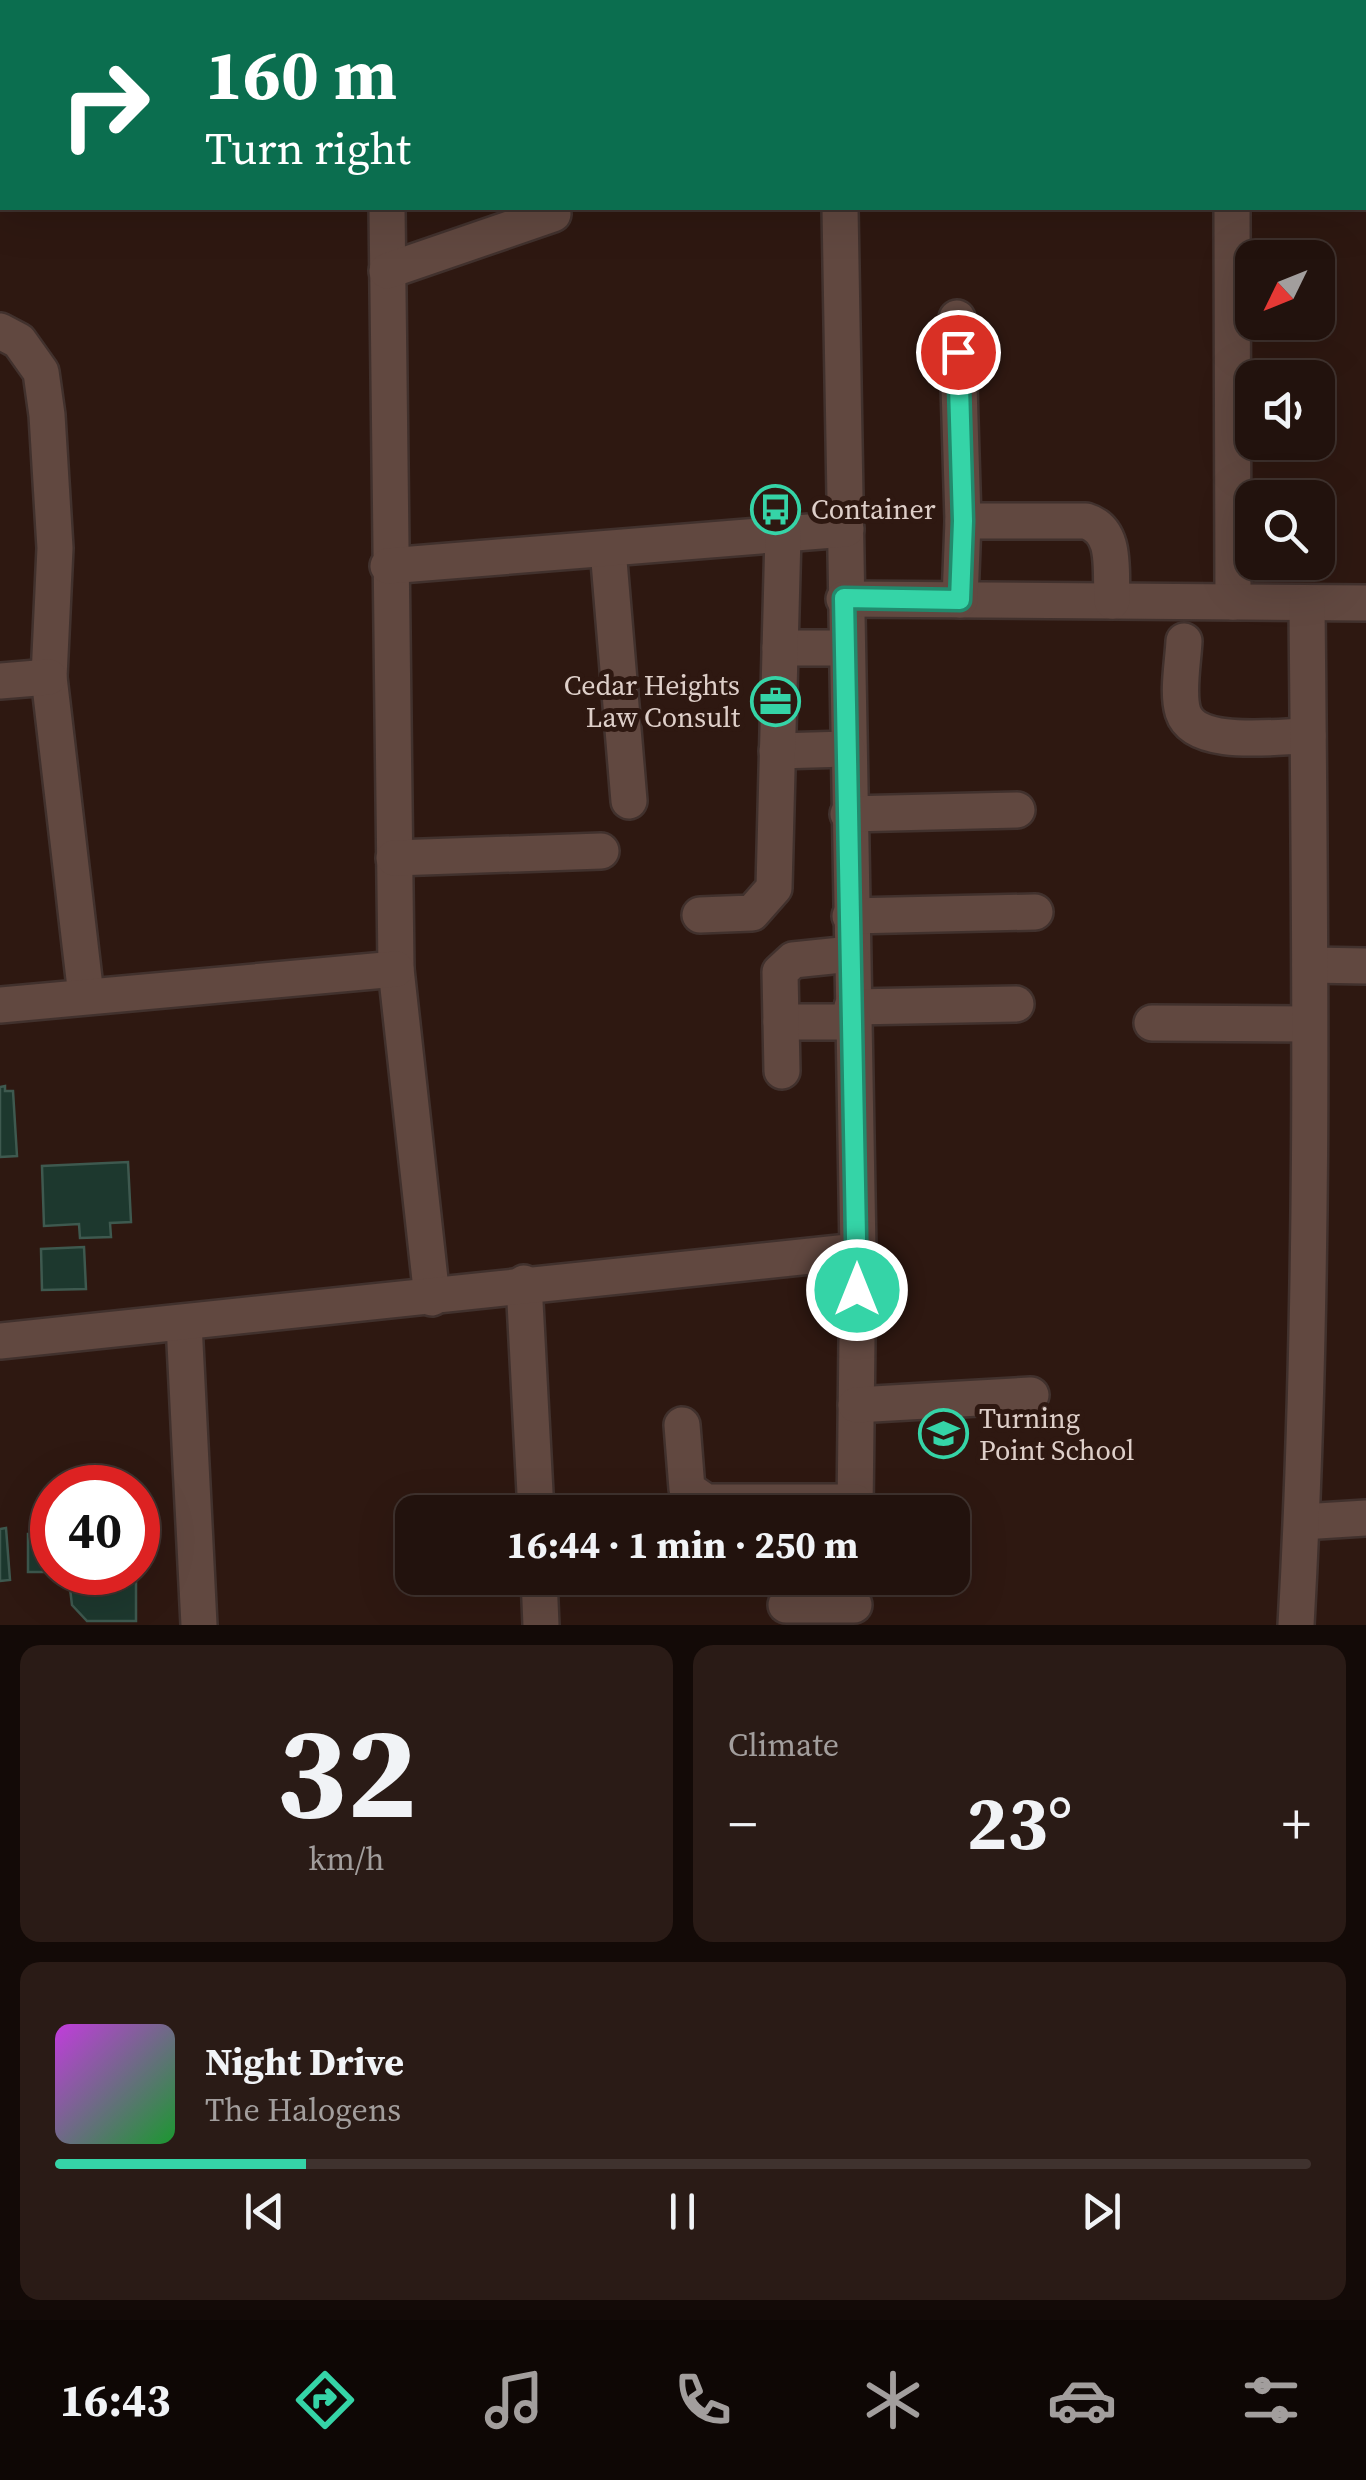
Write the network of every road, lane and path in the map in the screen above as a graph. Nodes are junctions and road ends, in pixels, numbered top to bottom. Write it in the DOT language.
graph roads {
  1 [pos="387,210"];
  2 [pos="840,210"];
  3 [pos="1232,210"];
  4 [pos="552,214"];
  5 [pos="388,271"];
  6 [pos="957,318"];
  7 [pos="0,331"];
  8 [pos="963,521"];
  9 [pos="846,529"];
  10 [pos="782,534"];
  11 [pos="608,548"];
  12 [pos="388,566"];
  13 [pos="844,598"];
  14 [pos="960,600"];
  15 [pos="1112,601"];
  16 [pos="1232,602"];
  17 [pos="1366,603"];
  18 [pos="1306,604"];
  19 [pos="1184,641"];
  20 [pos="780,648"];
  21 [pos="845,648"];
  22 [pos="49,677"];
  23 [pos="0,681"];
  24 [pos="1308,736"];
  25 [pos="847,749"];
  26 [pos="777,751"];
  27 [pos="629,801"];
  28 [pos="1017,810"];
  29 [pos="848,814"];
  30 [pos="602,851"];
  31 [pos="394,858"];
  32 [pos="1035,912"];
  33 [pos="700,915"];
  34 [pos="850,916"];
  35 [pos="851,954"];
  36 [pos="1310,965"];
  37 [pos="1366,966"];
  38 [pos="396,969"];
  39 [pos="86,996"];
  40 [pos="1016,1004"];
  41 [pos="0,1005"];
  42 [pos="853,1015"];
  43 [pos="781,1022"];
  44 [pos="1152,1023"];
  45 [pos="1309,1024"];
  46 [pos="782,1071"];
  47 [pos="858,1251"];
  48 [pos="524,1283"];
  49 [pos="432,1298"];
  50 [pos="184,1323"];
  51 [pos="0,1341"];
  52 [pos="1031,1394"];
  53 [pos="856,1405"];
  54 [pos="682,1424"];
  55 [pos="535,1495"];
  56 [pos="696,1495"];
  57 [pos="855,1495"];
  58 [pos="1366,1518"];
  59 [pos="1302,1522"];
  60 [pos="540,1595"];
  61 [pos="786,1602"];
  62 [pos="854,1602"];
  63 [pos="198,1625"];
  64 [pos="541,1625"];
  65 [pos="1296,1625"];
  1 -- 5 [label="street"];
  2 -- 9 [label="street"];
  3 -- 16 [label="street"];
  4 -- 5 [label="street"];
  5 -- 12 [label="street"];
  6 -- 8 [label="street"];
  7 -- 22 [label="street"];
  8 -- 14 [label="street"];
  8 -- 15 [label="street"];
  9 -- 10 [label="street"];
  9 -- 13 [label="street"];
  10 -- 11 [label="street"];
  10 -- 20 [label="street"];
  11 -- 12 [label="street"];
  11 -- 27 [label="street"];
  12 -- 31 [label="street"];
  13 -- 14 [label="street"];
  13 -- 21 [label="street"];
  14 -- 15 [label="street"];
  15 -- 16 [label="street"];
  16 -- 18 [label="street"];
  17 -- 18 [label="street"];
  18 -- 24 [label="street"];
  19 -- 24 [label="street"];
  20 -- 21 [label="street"];
  20 -- 26 [label="street"];
  21 -- 25 [label="street"];
  22 -- 23 [label="street"];
  22 -- 39 [label="street"];
  24 -- 36 [label="street"];
  25 -- 26 [label="street"];
  25 -- 29 [label="street"];
  26 -- 33 [label="street"];
  28 -- 29 [label="street"];
  29 -- 34 [label="street"];
  30 -- 31 [label="street"];
  31 -- 38 [label="street"];
  32 -- 34 [label="street"];
  34 -- 35 [label="street"];
  35 -- 42 [label="street"];
  35 -- 43 [label="street"];
  36 -- 37 [label="street"];
  36 -- 45 [label="street"];
  38 -- 39 [label="street"];
  38 -- 49 [label="street"];
  39 -- 41 [label="street"];
  40 -- 42 [label="street"];
  42 -- 43 [label="street"];
  42 -- 47 [label="street"];
  43 -- 46 [label="street"];
  44 -- 45 [label="street"];
  45 -- 59 [label="street"];
  47 -- 48 [label="street"];
  47 -- 53 [label="street"];
  48 -- 49 [label="street"];
  48 -- 55 [label="street"];
  49 -- 50 [label="street"];
  50 -- 51 [label="street"];
  50 -- 63 [label="street"];
  52 -- 53 [label="street"];
  53 -- 57 [label="street"];
  54 -- 56 [label="street"];
  58 -- 59 [label="street"];
  59 -- 65 [label="street"];
  60 -- 64 [label="street"];
  61 -- 62 [label="street"];
}
